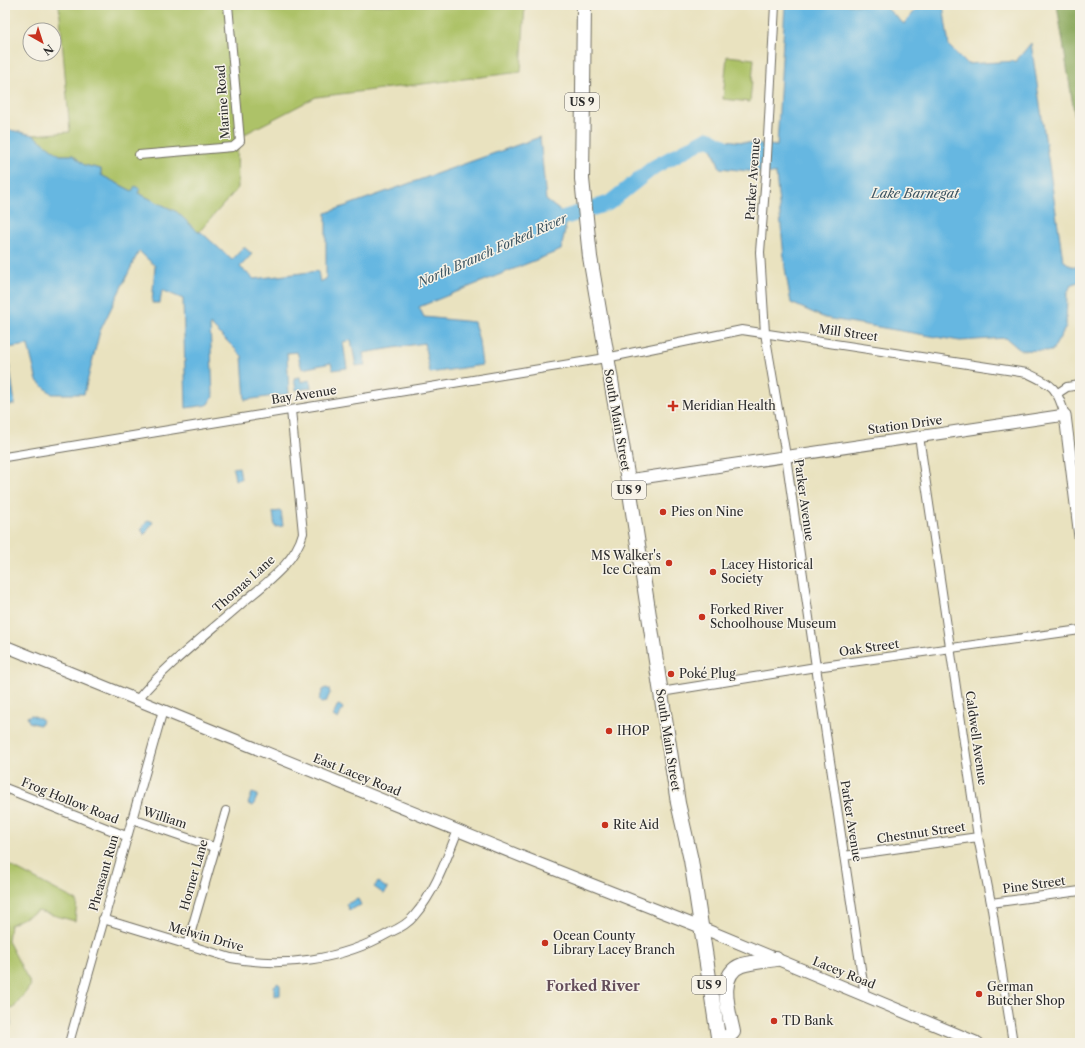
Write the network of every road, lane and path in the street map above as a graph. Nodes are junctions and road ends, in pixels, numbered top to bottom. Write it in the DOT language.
graph roads {
  1 [pos="228,5"];
  2 [pos="584,5"];
  3 [pos="775,5"];
  4 [pos="139,155"];
  5 [pos="765,333"];
  6 [pos="606,358"];
  7 [pos="1080,386"];
  8 [pos="1058,393"];
  9 [pos="291,410"];
  10 [pos="1065,415"];
  11 [pos="919,436"];
  12 [pos="5,456"];
  13 [pos="786,456"];
  14 [pos="628,480"];
  15 [pos="1080,531"];
  16 [pos="1080,630"];
  17 [pos="5,646"];
  18 [pos="950,649"];
  19 [pos="816,668"];
  20 [pos="661,692"];
  21 [pos="138,699"];
  22 [pos="163,710"];
  23 [pos="5,788"];
  24 [pos="226,811"];
  25 [pos="132,819"];
  26 [pos="458,830"];
  27 [pos="126,836"];
  28 [pos="978,837"];
  29 [pos="214,847"];
  30 [pos="844,856"];
  31 [pos="1080,891"];
  32 [pos="991,903"];
  33 [pos="103,919"];
  34 [pos="700,927"];
  35 [pos="187,945"];
  36 [pos="776,959"];
  37 [pos="865,996"];
  38 [pos="69,1043"];
  39 [pos="720,1043"];
  40 [pos="978,1043"];
  41 [pos="1013,1043"];
  1 -- 4 [label="street, Marine Road"];
  2 -- 6 [label="highway, South Main Street / US 9"];
  3 -- 5 [label="street, Parker Avenue"];
  5 -- 6 [label="street, Mill Street"];
  5 -- 8 [label="street, Mill Street"];
  5 -- 13 [label="street, Parker Avenue"];
  6 -- 9 [label="street, Bay Avenue"];
  6 -- 14 [label="highway, South Main Street / US 9"];
  7 -- 8 [label="street"];
  8 -- 10 [label="street"];
  9 -- 12 [label="street, Bay Avenue"];
  9 -- 21 [label="street, Thomas Lane"];
  10 -- 11 [label="street, Station Drive"];
  10 -- 15 [label="street"];
  11 -- 13 [label="street, Station Drive"];
  11 -- 18 [label="street, Caldwell Avenue"];
  13 -- 14 [label="street, Station Drive"];
  13 -- 19 [label="street, Parker Avenue"];
  14 -- 20 [label="highway, South Main Street / US 9"];
  16 -- 18 [label="street, Oak Street"];
  17 -- 21 [label="street, East Lacey Road"];
  18 -- 19 [label="street, Oak Street"];
  18 -- 28 [label="street, Caldwell Avenue"];
  19 -- 20 [label="street, Oak Street"];
  19 -- 30 [label="street, Parker Avenue"];
  20 -- 34 [label="highway, South Main Street / US 9"];
  21 -- 22 [label="street, East Lacey Road"];
  22 -- 25 [label="street, Pheasant Run"];
  22 -- 26 [label="street, East Lacey Road"];
  23 -- 27 [label="street, Frog Hollow Road"];
  24 -- 29 [label="street, Horner Lane"];
  25 -- 27 [label="street, Pheasant Run"];
  25 -- 29 [label="street, William"];
  26 -- 34 [label="street, East Lacey Road"];
  26 -- 35 [label="street, Melwin Drive"];
  27 -- 33 [label="street, Pheasant Run"];
  28 -- 30 [label="street, Chestnut Street"];
  28 -- 32 [label="street, Caldwell Avenue"];
  29 -- 35 [label="street, Horner Lane"];
  30 -- 37 [label="street, Parker Avenue"];
  31 -- 32 [label="street, Pine Street"];
  32 -- 41 [label="street, Caldwell Avenue"];
  33 -- 35 [label="street, Melwin Drive"];
  33 -- 38 [label="street, Pheasant Run"];
  34 -- 36 [label="street, Lacey Road"];
  34 -- 39 [label="highway, US 9"];
  36 -- 37 [label="street, Lacey Road"];
  36 -- 39 [label="highway"];
  37 -- 40 [label="street, Lacey Road"];
}
